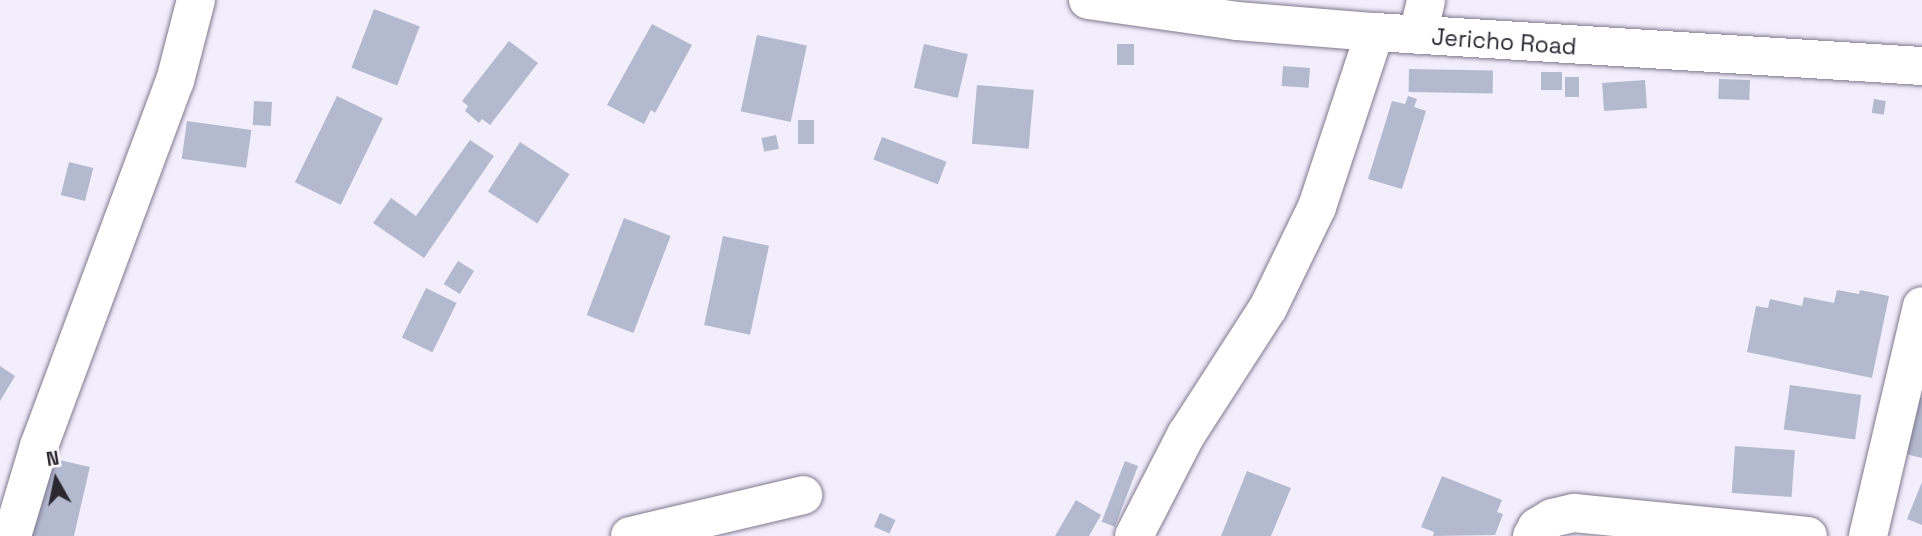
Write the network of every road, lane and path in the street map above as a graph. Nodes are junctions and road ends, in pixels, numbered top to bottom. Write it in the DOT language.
graph roads {
  1 [pos="196,0"];
  2 [pos="1088,0"];
  3 [pos="1241,11"];
  4 [pos="1422,18"];
  5 [pos="1375,32"];
  6 [pos="1922,66"];
  7 [pos="1922,306"];
  8 [pos="803,495"];
  9 [pos="12,536"];
  10 [pos="630,536"];
  11 [pos="1134,536"];
  12 [pos="1532,536"];
  13 [pos="1808,536"];
  14 [pos="1868,536"];
  1 -- 9 [label="street"];
  2 -- 3 [label="street, Jericho Road"];
  3 -- 5 [label="street, Jericho Road"];
  4 -- 5 [label="street, Jericho Road"];
  4 -- 6 [label="street, Jericho Road"];
  5 -- 11 [label="street"];
  7 -- 14 [label="street"];
  8 -- 10 [label="street"];
  12 -- 13 [label="street"];
}
